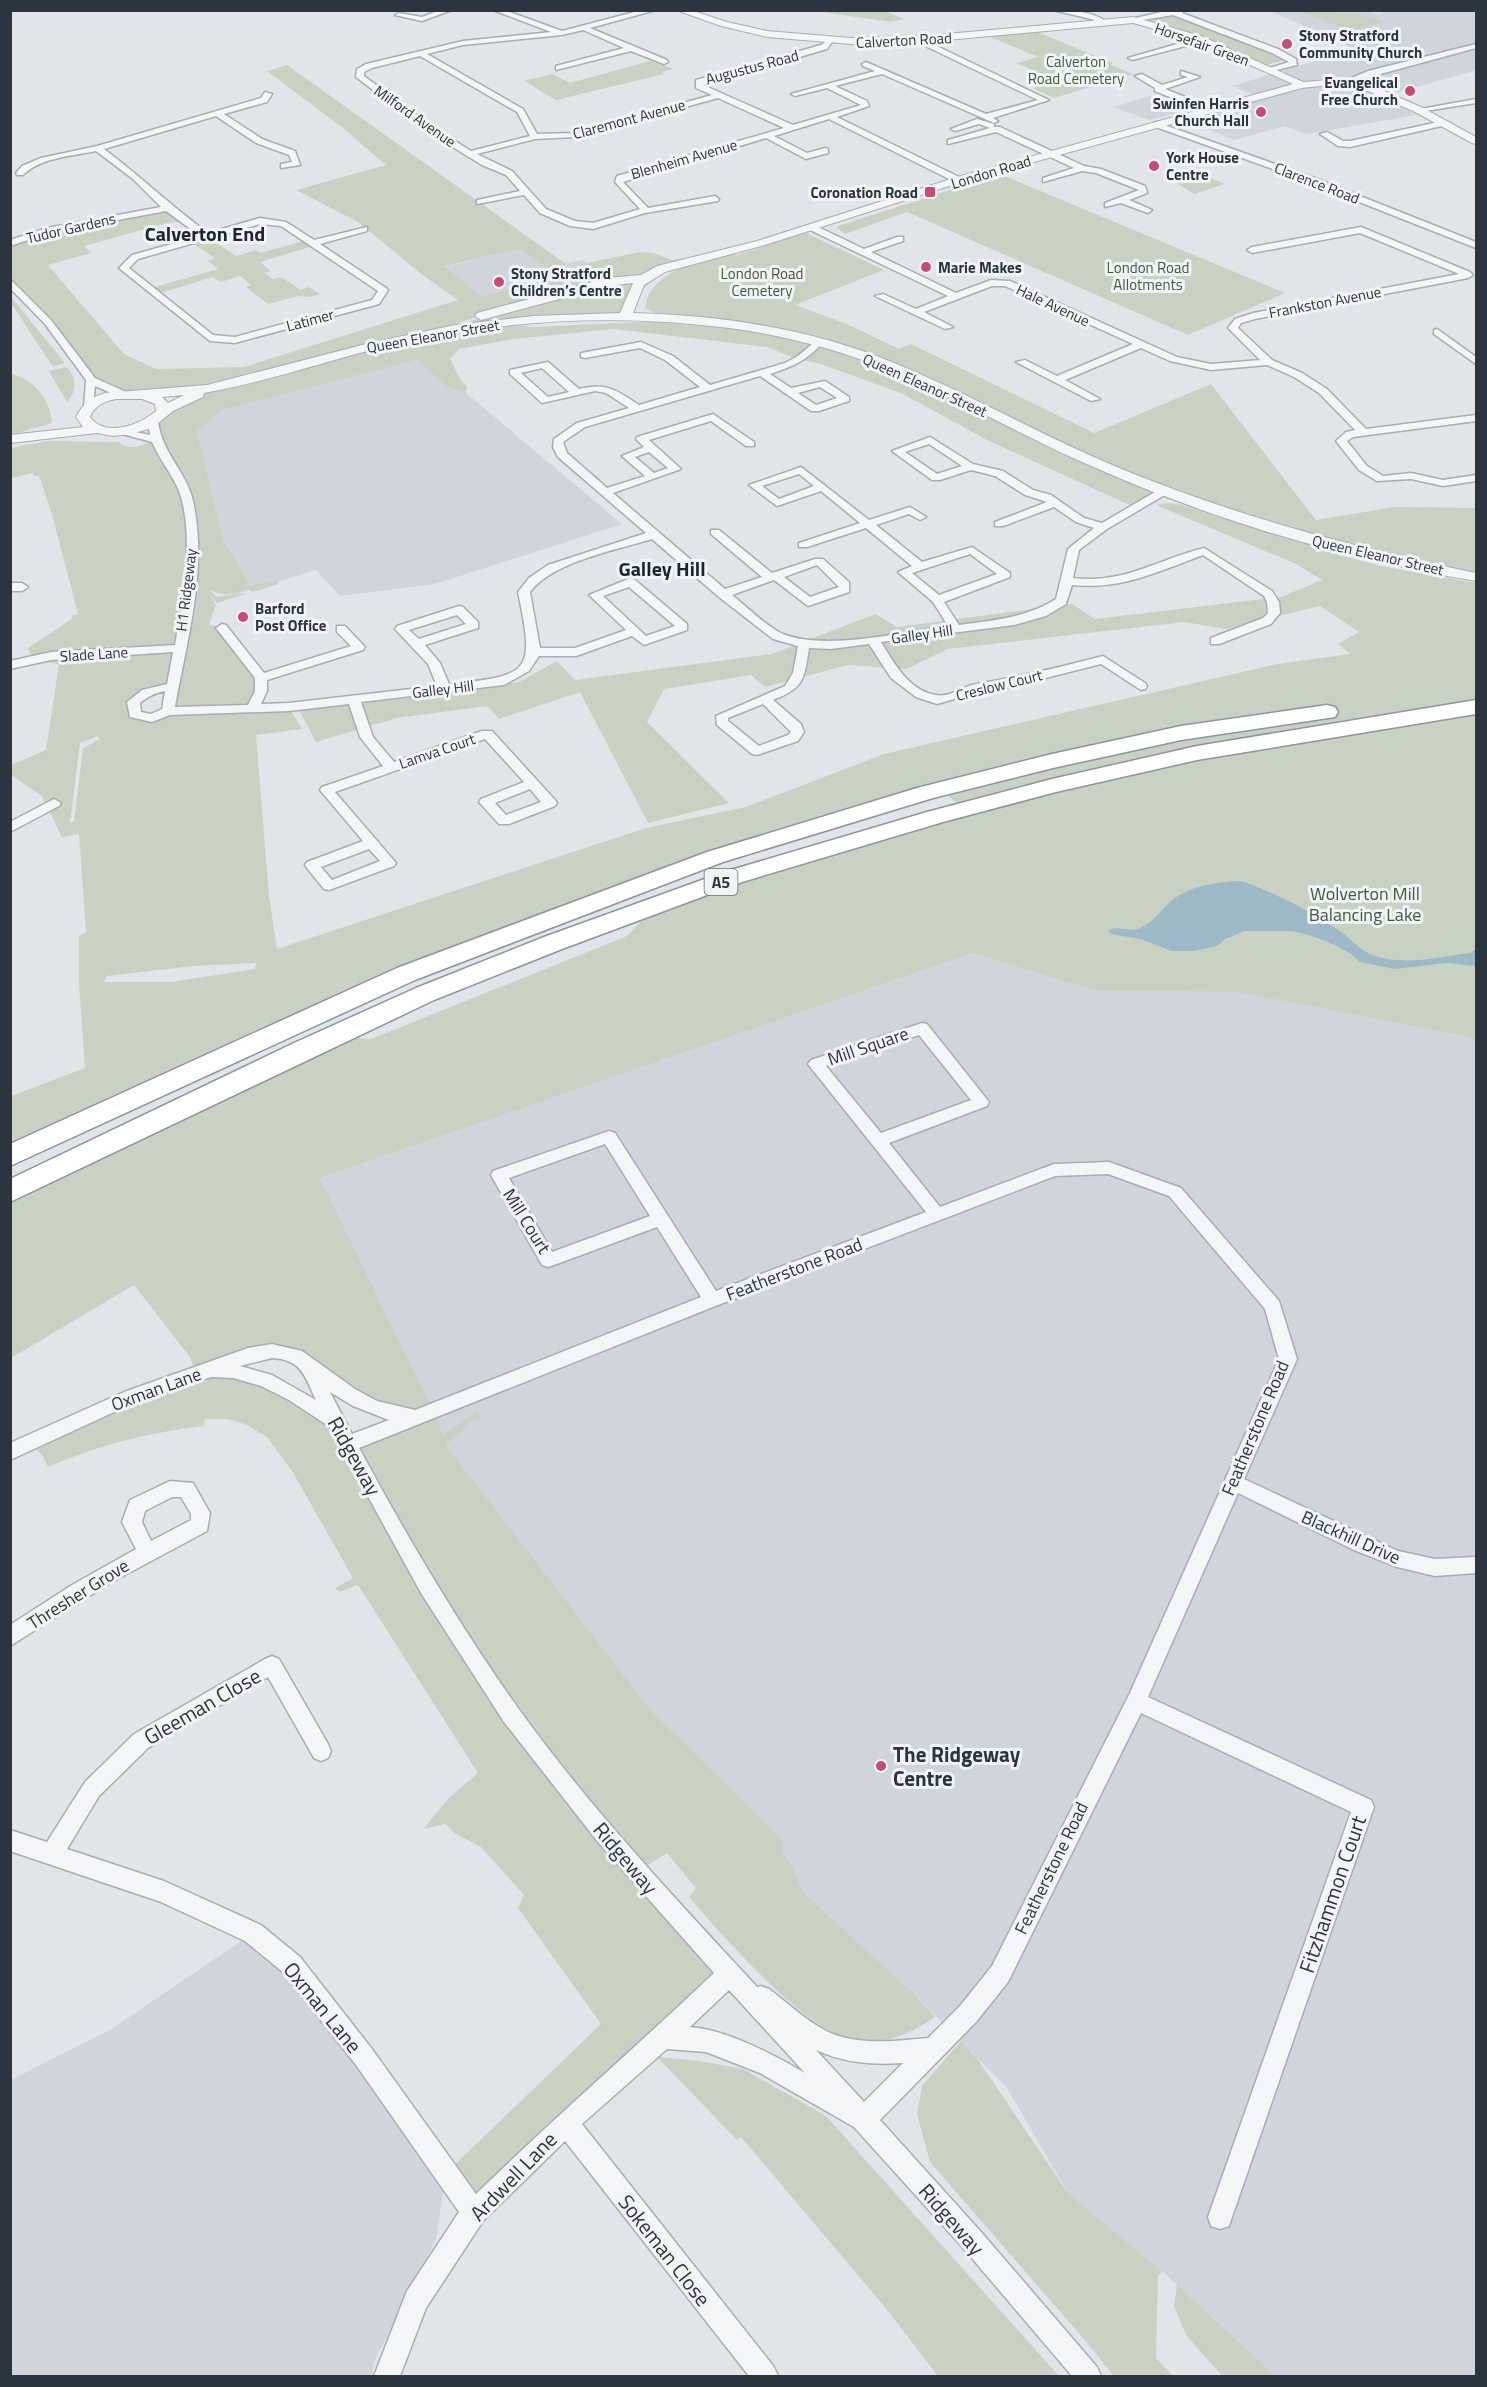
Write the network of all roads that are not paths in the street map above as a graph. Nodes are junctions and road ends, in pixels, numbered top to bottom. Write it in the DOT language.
graph roads {
  1 [pos="449,10"];
  2 [pos="496,10"];
  3 [pos="610,10"];
  4 [pos="653,10"];
  5 [pos="680,10"];
  6 [pos="1056,10"];
  7 [pos="1183,10"];
  8 [pos="1173,12"];
  9 [pos="399,15"];
  10 [pos="628,17"];
  11 [pos="1131,20"];
  12 [pos="1103,22"];
  13 [pos="584,28"];
  14 [pos="562,33"];
  15 [pos="920,40"];
  16 [pos="1198,40"];
  17 [pos="828,42"];
  18 [pos="1476,46"];
  19 [pos="632,48"];
  20 [pos="420,53"];
  21 [pos="1132,58"];
  22 [pos="657,61"];
  23 [pos="866,64"];
  24 [pos="559,68"];
  25 [pos="1272,70"];
  26 [pos="884,71"];
  27 [pos="1184,73"];
  28 [pos="1138,76"];
  29 [pos="1351,80"];
  30 [pos="1302,85"];
  31 [pos="829,86"];
  32 [pos="1162,88"];
  33 [pos="268,94"];
  34 [pos="719,94"];
  35 [pos="795,94"];
  36 [pos="1476,101"];
  37 [pos="1207,109"];
  38 [pos="1419,110"];
  39 [pos="217,113"];
  40 [pos="831,117"];
  41 [pos="986,117"];
  42 [pos="1443,123"];
  43 [pos="1156,124"];
  44 [pos="792,128"];
  45 [pos="955,129"];
  46 [pos="997,129"];
  47 [pos="1020,130"];
  48 [pos="1324,134"];
  49 [pos="767,135"];
  50 [pos="535,137"];
  51 [pos="1476,141"];
  52 [pos="951,142"];
  53 [pos="98,148"];
  54 [pos="825,151"];
  55 [pos="469,154"];
  56 [pos="1051,154"];
  57 [pos="806,156"];
  58 [pos="790,161"];
  59 [pos="284,166"];
  60 [pos="10,167"];
  61 [pos="1082,168"];
  62 [pos="958,180"];
  63 [pos="1046,180"];
  64 [pos="526,192"];
  65 [pos="715,199"];
  66 [pos="1121,200"];
  67 [pos="480,202"];
  68 [pos="1107,205"];
  69 [pos="168,208"];
  70 [pos="1148,210"];
  71 [pos="644,212"];
  72 [pos="813,228"];
  73 [pos="364,229"];
  74 [pos="206,236"];
  75 [pos="900,239"];
  76 [pos="10,243"];
  77 [pos="315,243"];
  78 [pos="1476,246"];
  79 [pos="1252,250"];
  80 [pos="863,252"];
  81 [pos="681,265"];
  82 [pos="1472,276"];
  83 [pos="641,279"];
  84 [pos="10,282"];
  85 [pos="880,296"];
  86 [pos="955,296"];
  87 [pos="916,312"];
  88 [pos="631,317"];
  89 [pos="469,324"];
  90 [pos="948,327"];
  91 [pos="1437,332"];
  92 [pos="818,342"];
  93 [pos="1140,345"];
  94 [pos="585,355"];
  95 [pos="1476,361"];
  96 [pos="1021,362"];
  97 [pos="1268,362"];
  98 [pos="762,373"];
  99 [pos="90,380"];
  100 [pos="1057,380"];
  101 [pos="212,388"];
  102 [pos="710,389"];
  103 [pos="576,392"];
  104 [pos="790,392"];
  105 [pos="122,394"];
  106 [pos="146,395"];
  107 [pos="1095,399"];
  108 [pos="638,409"];
  109 [pos="86,410"];
  110 [pos="163,411"];
  111 [pos="1476,418"];
  112 [pos="153,422"];
  113 [pos="99,429"];
  114 [pos="116,431"];
  115 [pos="1364,432"];
  116 [pos="27,436"];
  117 [pos="10,440"];
  118 [pos="156,440"];
  119 [pos="750,444"];
  120 [pos="650,448"];
  121 [pos="970,467"];
  122 [pos="653,477"];
  123 [pos="1476,478"];
  124 [pos="823,488"];
  125 [pos="1164,491"];
  126 [pos="606,492"];
  127 [pos="898,502"];
  128 [pos="1055,503"];
  129 [pos="910,510"];
  130 [pos="920,517"];
  131 [pos="999,524"];
  132 [pos="868,525"];
  133 [pos="1103,527"];
  134 [pos="715,531"];
  135 [pos="656,534"];
  136 [pos="803,545"];
  137 [pos="920,566"];
  138 [pos="773,577"];
  139 [pos="1476,577"];
  140 [pos="1068,581"];
  141 [pos="723,594"];
  142 [pos="937,600"];
  143 [pos="222,628"];
  144 [pos="341,629"];
  145 [pos="956,629"];
  146 [pos="633,632"];
  147 [pos="874,641"];
  148 [pos="1215,641"];
  149 [pos="416,644"];
  150 [pos="804,644"];
  151 [pos="179,648"];
  152 [pos="535,652"];
  153 [pos="10,665"];
  154 [pos="261,678"];
  155 [pos="1141,686"];
  156 [pos="172,687"];
  157 [pos="444,689"];
  158 [pos="1476,690"];
  159 [pos="764,699"];
  160 [pos="354,700"];
  161 [pos="1476,707"];
  162 [pos="252,709"];
  163 [pos="168,711"];
  164 [pos="392,766"];
  165 [pos="532,784"];
  166 [pos="54,803"];
  167 [pos="10,828"];
  168 [pos="371,843"];
  169 [pos="877,1141"];
  170 [pos="10,1156"];
  171 [pos="10,1192"];
  172 [pos="937,1214"];
  173 [pos="661,1219"];
  174 [pos="712,1300"];
  175 [pos="307,1364"];
  176 [pos="211,1370"];
  177 [pos="415,1417"];
  178 [pos="334,1422"];
  179 [pos="348,1444"];
  180 [pos="10,1452"];
  181 [pos="1233,1482"];
  182 [pos="147,1552"];
  183 [pos="1476,1565"];
  184 [pos="10,1637"];
  185 [pos="1136,1701"];
  186 [pos="321,1752"];
  187 [pos="10,1840"];
  188 [pos="52,1854"];
  189 [pos="729,1974"];
  190 [pos="663,2037"];
  191 [pos="934,2049"];
  192 [pos="864,2119"];
  193 [pos="566,2123"];
  194 [pos="474,2212"];
  195 [pos="1220,2217"];
  196 [pos="387,2376"];
  197 [pos="765,2376"];
  198 [pos="1088,2376"];
  1 -- 9 [label="street"];
  2 -- 14 [label="street"];
  3 -- 10 [label="street"];
  4 -- 10 [label="street, Milford Avenue"];
  5 -- 17 [label="street, Calverton Road"];
  6 -- 12 [label="street"];
  7 -- 8 [label="street"];
  8 -- 11 [label="street"];
  8 -- 25 [label="street, Horsefair Green"];
  10 -- 13 [label="street, Milford Avenue"];
  11 -- 12 [label="street, Calverton Road"];
  11 -- 16 [label="street, Horsefair Green"];
  12 -- 15 [label="street, Calverton Road"];
  13 -- 14 [label="street, Milford Avenue"];
  13 -- 19 [label="street"];
  14 -- 20 [label="street, Milford Avenue"];
  15 -- 17 [label="street, Calverton Road"];
  15 -- 41 [label="street"];
  16 -- 21 [label="street"];
  16 -- 25 [label="street, Horsefair Green"];
  17 -- 34 [label="street, Augustus Road"];
  18 -- 29 [label="street"];
  19 -- 22 [label="street"];
  19 -- 24 [label="street"];
  20 -- 50 [label="street"];
  20 -- 55 [label="street, Milford Avenue"];
  23 -- 26 [label="street"];
  25 -- 30 [label="street, Horsefair Green"];
  26 -- 31 [label="street"];
  26 -- 41 [label="street"];
  27 -- 32 [label="street"];
  28 -- 32 [label="street"];
  29 -- 30 [label="street, London Road"];
  29 -- 38 [label="street"];
  30 -- 37 [label="street, London Road"];
  31 -- 35 [label="street"];
  31 -- 40 [label="street, Blenheim Avenue"];
  32 -- 37 [label="street"];
  33 -- 39 [label="street"];
  34 -- 44 [label="street"];
  34 -- 50 [label="street, Claremont Avenue"];
  36 -- 38 [label="street"];
  37 -- 43 [label="street, London Road"];
  38 -- 42 [label="street"];
  39 -- 53 [label="street"];
  39 -- 59 [label="street"];
  40 -- 44 [label="street, Blenheim Avenue"];
  40 -- 62 [label="street"];
  41 -- 47 [label="street"];
  42 -- 48 [label="street"];
  42 -- 51 [label="street"];
  43 -- 56 [label="street, London Road"];
  43 -- 78 [label="street, Clarence Road"];
  44 -- 49 [label="street, Blenheim Avenue"];
  45 -- 46 [label="street"];
  46 -- 52 [label="street"];
  46 -- 56 [label="street"];
  49 -- 57 [label="street"];
  49 -- 71 [label="street, Blenheim Avenue"];
  50 -- 55 [label="street, Claremont Avenue"];
  53 -- 60 [label="street"];
  53 -- 69 [label="street"];
  54 -- 57 [label="street"];
  55 -- 64 [label="street, Milford Avenue"];
  56 -- 61 [label="street"];
  56 -- 62 [label="street, London Road"];
  57 -- 58 [label="street"];
  61 -- 63 [label="street"];
  61 -- 66 [label="street"];
  62 -- 72 [label="street, London Road"];
  64 -- 67 [label="street"];
  64 -- 71 [label="street, Milford Avenue"];
  65 -- 71 [label="street, Milford Avenue"];
  66 -- 68 [label="street"];
  66 -- 70 [label="street"];
  69 -- 74 [label="street"];
  69 -- 76 [label="street, Tudor Gardens"];
  72 -- 80 [label="street"];
  72 -- 81 [label="street, London Road"];
  73 -- 77 [label="street"];
  74 -- 77 [label="street, Latimer"];
  74 -- 77 [label="street, Latimer"];
  75 -- 80 [label="street"];
  79 -- 82 [label="street"];
  80 -- 86 [label="street"];
  81 -- 83 [label="street, London Road"];
  81 -- 88 [label="street, London Road"];
  82 -- 97 [label="street, Frankston Avenue"];
  83 -- 88 [label="street"];
  83 -- 89 [label="street, London Road"];
  84 -- 99 [label="street"];
  85 -- 87 [label="street"];
  86 -- 87 [label="street, Hale Avenue"];
  86 -- 93 [label="street, Hale Avenue"];
  87 -- 90 [label="street"];
  88 -- 89 [label="street, Queen Eleanor Street"];
  88 -- 92 [label="street, Queen Eleanor Street"];
  89 -- 101 [label="street, Queen Eleanor Street"];
  91 -- 95 [label="street"];
  92 -- 98 [label="street, Galley Hill"];
  92 -- 125 [label="street, Queen Eleanor Street"];
  93 -- 97 [label="street, Hale Avenue"];
  93 -- 100 [label="street"];
  94 -- 102 [label="street"];
  96 -- 100 [label="street"];
  97 -- 115 [label="street"];
  98 -- 102 [label="street, Galley Hill"];
  98 -- 104 [label="street"];
  99 -- 105 [label="street"];
  99 -- 109 [label="street"];
  100 -- 107 [label="street"];
  101 -- 106 [label="street, Queen Eleanor Street"];
  101 -- 110 [label="street, Queen Eleanor Street"];
  102 -- 108 [label="street, Galley Hill"];
  103 -- 103 [label="street"];
  103 -- 108 [label="street"];
  105 -- 106 [label="street, Queen Eleanor Street"];
  105 -- 109 [label="street"];
  106 -- 110 [label="street"];
  108 -- 126 [label="street, Galley Hill"];
  109 -- 113 [label="street"];
  109 -- 116 [label="street"];
  110 -- 112 [label="street"];
  111 -- 115 [label="street"];
  112 -- 114 [label="street"];
  112 -- 118 [label="street, H1 Ridgeway"];
  113 -- 114 [label="street"];
  113 -- 116 [label="street"];
  114 -- 118 [label="street"];
  115 -- 123 [label="street"];
  116 -- 117 [label="street"];
  118 -- 151 [label="street, H1 Ridgeway"];
  119 -- 120 [label="street"];
  120 -- 122 [label="street"];
  120 -- 122 [label="street"];
  121 -- 121 [label="street"];
  121 -- 128 [label="street"];
  122 -- 126 [label="street"];
  124 -- 124 [label="street"];
  124 -- 132 [label="street"];
  125 -- 133 [label="street, Galley Hill"];
  125 -- 139 [label="street, Queen Eleanor Street"];
  126 -- 135 [label="street, Galley Hill"];
  127 -- 129 [label="street"];
  128 -- 131 [label="street"];
  128 -- 133 [label="street"];
  129 -- 130 [label="street"];
  129 -- 132 [label="street"];
  132 -- 136 [label="street"];
  132 -- 137 [label="street"];
  133 -- 140 [label="street, Galley Hill"];
  134 -- 138 [label="street"];
  135 -- 141 [label="street, Galley Hill"];
  135 -- 152 [label="street"];
  137 -- 142 [label="street"];
  137 -- 142 [label="street"];
  138 -- 138 [label="street"];
  138 -- 141 [label="street"];
  140 -- 145 [label="street, Galley Hill"];
  140 -- 148 [label="street"];
  141 -- 150 [label="street, Galley Hill"];
  142 -- 145 [label="street"];
  143 -- 154 [label="street"];
  144 -- 154 [label="street"];
  145 -- 147 [label="street, Galley Hill"];
  146 -- 146 [label="street"];
  146 -- 152 [label="street"];
  147 -- 150 [label="street, Galley Hill"];
  147 -- 155 [label="street, Creslow Court"];
  149 -- 149 [label="street"];
  149 -- 157 [label="street"];
  150 -- 159 [label="street"];
  151 -- 153 [label="street, Slade Lane"];
  151 -- 156 [label="street, H1 Ridgeway"];
  152 -- 157 [label="street, Galley Hill"];
  154 -- 162 [label="street"];
  156 -- 163 [label="street, H1 Ridgeway"];
  156 -- 163 [label="street, Galley Hill"];
  157 -- 160 [label="street, Galley Hill"];
  158 -- 170 [label="highway, A5"];
  159 -- 159 [label="street"];
  160 -- 162 [label="street, Galley Hill"];
  160 -- 164 [label="street"];
  161 -- 171 [label="highway, A5"];
  162 -- 163 [label="street, Galley Hill"];
  164 -- 165 [label="street, Lamva Court"];
  164 -- 168 [label="street"];
  166 -- 167 [label="street"];
  168 -- 168 [label="street"];
  169 -- 169 [label="street, Mill Square"];
  169 -- 172 [label="street, Mill Square"];
  172 -- 174 [label="street, Featherstone Road"];
  172 -- 181 [label="street, Featherstone Road"];
  173 -- 173 [label="street, Mill Court"];
  173 -- 174 [label="street, Mill Court"];
  174 -- 177 [label="street, Featherstone Road"];
  175 -- 176 [label="street"];
  175 -- 177 [label="street"];
  175 -- 178 [label="street, Ridgeway"];
  176 -- 178 [label="street, Oxman Lane"];
  176 -- 180 [label="street, Oxman Lane"];
  177 -- 179 [label="street, Featherstone Road"];
  178 -- 179 [label="street, Ridgeway"];
  179 -- 189 [label="street, Ridgeway"];
  181 -- 183 [label="street, Blackhill Drive"];
  181 -- 185 [label="street, Featherstone Road"];
  182 -- 184 [label="street, Thresher Grove"];
  185 -- 191 [label="street, Featherstone Road"];
  185 -- 195 [label="street, Fitzhammon Court"];
  186 -- 188 [label="street, Gleeman Close"];
  187 -- 188 [label="street, Oxman Lane"];
  188 -- 194 [label="street, Oxman Lane"];
  189 -- 190 [label="street, Ardwell Lane"];
  189 -- 191 [label="street"];
  189 -- 192 [label="street, Ridgeway"];
  190 -- 192 [label="street"];
  190 -- 193 [label="street, Ardwell Lane"];
  191 -- 192 [label="street, Featherstone Road"];
  192 -- 198 [label="street, Ridgeway"];
  193 -- 194 [label="street, Ardwell Lane"];
  193 -- 197 [label="street, Sokeman Close"];
  194 -- 196 [label="street, Ardwell Lane"];
}
